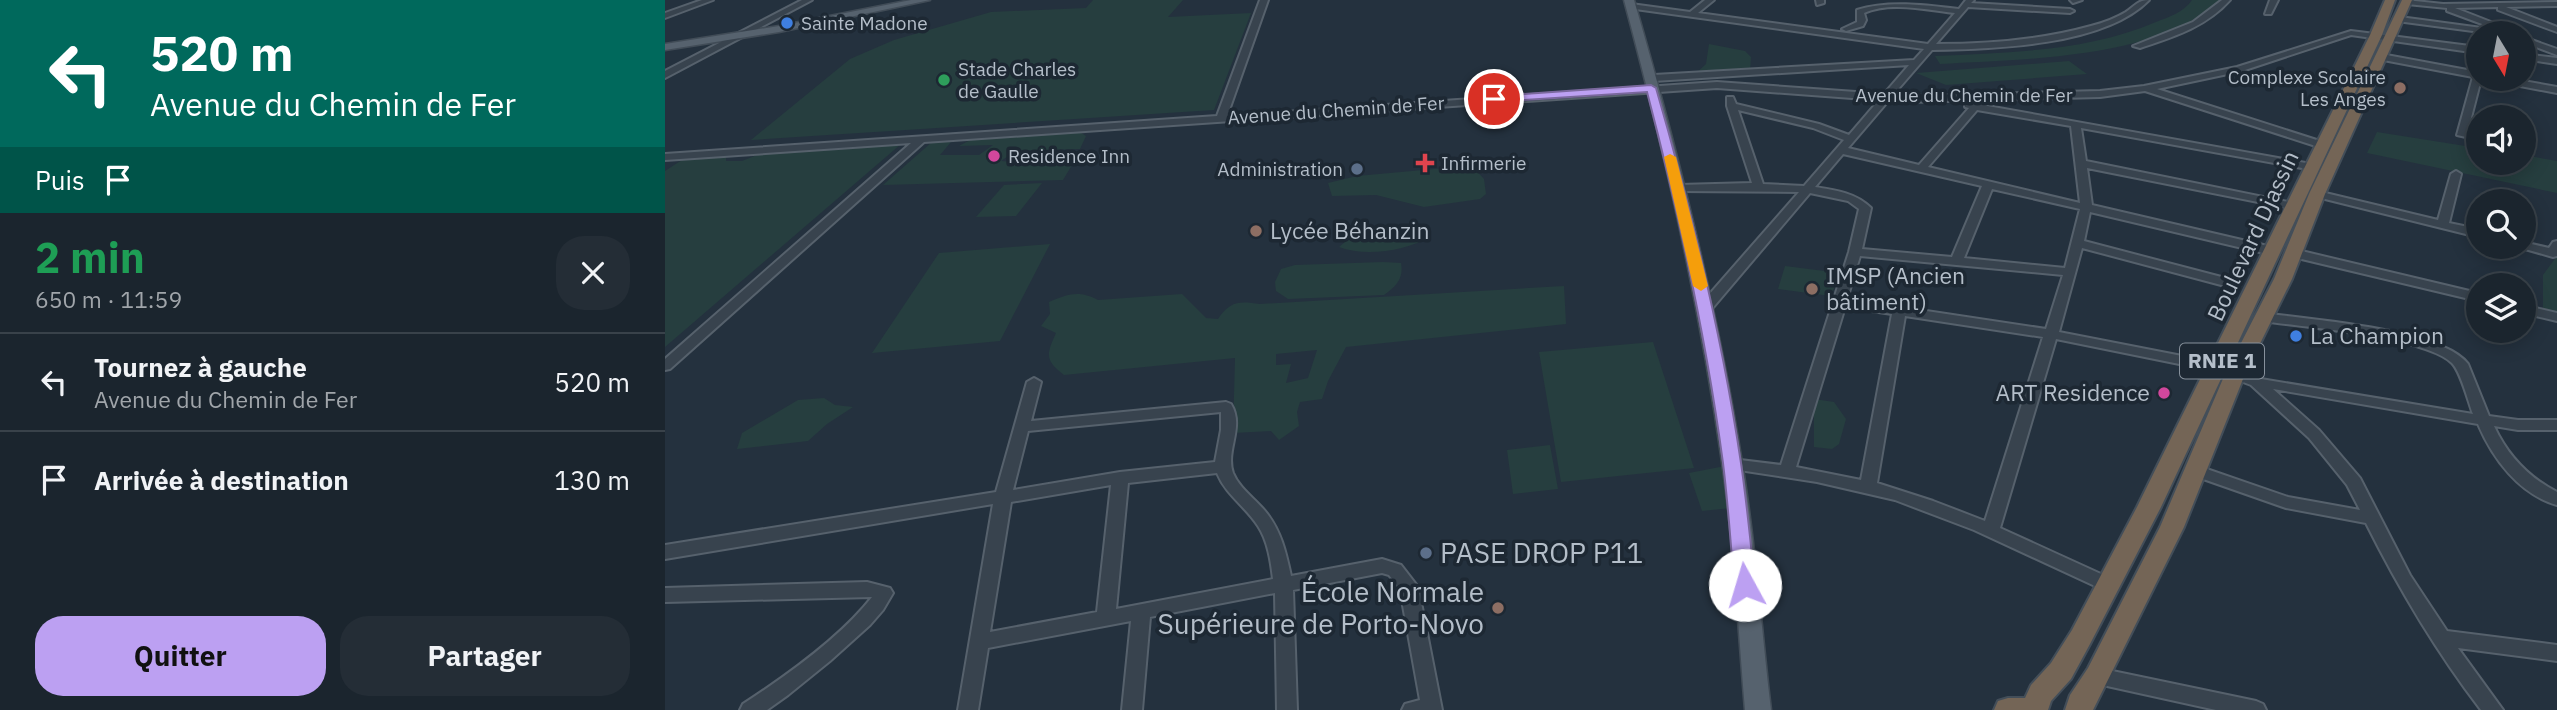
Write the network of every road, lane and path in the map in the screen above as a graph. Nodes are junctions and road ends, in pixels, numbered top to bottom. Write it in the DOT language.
graph roads {
  1 [pos="709,0"];
  2 [pos="808,0"];
  3 [pos="925,0"];
  4 [pos="1263,0"];
  5 [pos="1710,0"];
  6 [pos="2078,0"];
  7 [pos="2145,0"];
  8 [pos="2226,0"];
  9 [pos="2274,0"];
  10 [pos="2073,1"];
  11 [pos="1630,3"];
  12 [pos="2497,3"];
  13 [pos="2397,4"];
  14 [pos="2557,4"];
  15 [pos="2543,5"];
  16 [pos="665,6"];
  17 [pos="1965,6"];
  18 [pos="2443,6"];
  19 [pos="690,7"];
  20 [pos="2557,10"];
  21 [pos="2070,11"];
  22 [pos="2268,12"];
  23 [pos="1691,15"];
  24 [pos="665,16"];
  25 [pos="2481,21"];
  26 [pos="2466,23"];
  27 [pos="1828,24"];
  28 [pos="2557,30"];
  29 [pos="1847,33"];
  30 [pos="738,36"];
  31 [pos="2383,36"];
  32 [pos="2536,43"];
  33 [pos="2137,46"];
  34 [pos="665,47"];
  35 [pos="1931,47"];
  36 [pos="2466,48"];
  37 [pos="2557,52"];
  38 [pos="2381,57"];
  39 [pos="2536,58"];
  40 [pos="2557,61"];
  41 [pos="1918,62"];
  42 [pos="665,75"];
  43 [pos="1650,83"];
  44 [pos="1725,85"];
  45 [pos="2536,85"];
  46 [pos="2144,89"];
  47 [pos="2557,89"];
  48 [pos="1885,98"];
  49 [pos="1978,103"];
  50 [pos="1732,106"];
  51 [pos="1222,117"];
  52 [pos="2076,125"];
  53 [pos="2462,135"];
  54 [pos="923,138"];
  55 [pos="1850,139"];
  56 [pos="2322,145"];
  57 [pos="1841,150"];
  58 [pos="665,157"];
  59 [pos="2083,163"];
  60 [pos="2313,167"];
  61 [pos="1922,168"];
  62 [pos="2456,174"];
  63 [pos="1988,184"];
  64 [pos="1679,188"];
  65 [pos="1759,188"];
  66 [pos="1809,188"];
  67 [pos="2316,194"];
  68 [pos="2086,206"];
  69 [pos="2293,206"];
  70 [pos="2443,224"];
  71 [pos="2466,230"];
  72 [pos="2078,243"];
  73 [pos="2557,245"];
  74 [pos="2536,248"];
  75 [pos="2272,251"];
  76 [pos="1856,252"];
  77 [pos="2293,253"];
  78 [pos="1957,261"];
  79 [pos="2070,272"];
  80 [pos="2225,282"];
  81 [pos="2466,294"];
  82 [pos="1840,302"];
  83 [pos="1706,308"];
  84 [pos="1899,311"];
  85 [pos="2536,312"];
  86 [pos="2262,317"];
  87 [pos="2557,317"];
  88 [pos="2049,334"];
  89 [pos="665,366"];
  90 [pos="2227,370"];
  91 [pos="1034,382"];
  92 [pos="2256,382"];
  93 [pos="2483,420"];
  94 [pos="2557,425"];
  95 [pos="1022,427"];
  96 [pos="1732,464"];
  97 [pos="1223,467"];
  98 [pos="2195,470"];
  99 [pos="1787,471"];
  100 [pos="1120,478"];
  101 [pos="1868,487"];
  102 [pos="1003,497"];
  103 [pos="2557,499"];
  104 [pos="2372,518"];
  105 [pos="1991,530"];
  106 [pos="665,552"];
  107 [pos="1283,585"];
  108 [pos="2108,585"];
  109 [pos="665,595"];
  110 [pos="1141,611"];
  111 [pos="1106,618"];
  112 [pos="2441,638"];
  113 [pos="979,642"];
  114 [pos="2557,653"];
  115 [pos="2098,676"];
  116 [pos="2213,706"];
  117 [pos="1425,709"];
  118 [pos="750,710"];
  119 [pos="968,710"];
  120 [pos="1132,710"];
  121 [pos="1287,710"];
  122 [pos="1758,710"];
  123 [pos="2008,710"];
  124 [pos="2033,710"];
  125 [pos="2079,710"];
  126 [pos="2256,710"];
  127 [pos="2493,710"];
  1 -- 19 [label="street"];
  2 -- 30 [label="street"];
  3 -- 30 [label="main road"];
  4 -- 51 [label="street"];
  5 -- 23 [label="street"];
  6 -- 10 [label="street"];
  7 -- 35 [label="street"];
  8 -- 33 [label="street"];
  9 -- 22 [label="street"];
  11 -- 23 [label="street"];
  11 -- 43 [label="main road"];
  12 -- 15 [label="street"];
  12 -- 18 [label="street"];
  12 -- 28 [label="street"];
  13 -- 18 [label="street"];
  13 -- 26 [label="street"];
  13 -- 31 [label="highway, Boulevard Djassin / RNIE 1"];
  14 -- 15 [label="street"];
  15 -- 20 [label="street"];
  16 -- 19 [label="street"];
  17 -- 21 [label="street"];
  17 -- 29 [label="street"];
  17 -- 35 [label="street"];
  18 -- 25 [label="street"];
  19 -- 24 [label="street"];
  23 -- 29 [label="street"];
  27 -- 29 [label="street"];
  29 -- 35 [label="street"];
  30 -- 34 [label="main road"];
  30 -- 42 [label="street"];
  31 -- 36 [label="street, Avenue du Chemin de Fer"];
  31 -- 38 [label="highway, Boulevard Djassin / RNIE 1"];
  31 -- 46 [label="street, Avenue du Chemin de Fer"];
  31 -- 56 [label="highway, Boulevard Djassin / RNIE 1"];
  32 -- 37 [label="street"];
  35 -- 41 [label="street"];
  38 -- 53 [label="street"];
  38 -- 67 [label="highway, Boulevard Djassin / RNIE 1"];
  39 -- 40 [label="street"];
  41 -- 43 [label="street"];
  41 -- 48 [label="street"];
  43 -- 44 [label="street, Avenue du Chemin de Fer"];
  43 -- 51 [label="street, Avenue du Chemin de Fer"];
  43 -- 64 [label="main road"];
  44 -- 48 [label="street, Avenue du Chemin de Fer"];
  44 -- 50 [label="street"];
  45 -- 47 [label="street"];
  46 -- 49 [label="street, Avenue du Chemin de Fer"];
  46 -- 56 [label="street"];
  48 -- 49 [label="street, Avenue du Chemin de Fer"];
  48 -- 55 [label="street"];
  49 -- 52 [label="street"];
  49 -- 61 [label="street"];
  50 -- 55 [label="street"];
  50 -- 65 [label="street"];
  51 -- 54 [label="street, Avenue du Chemin de Fer"];
  52 -- 59 [label="street"];
  52 -- 60 [label="street"];
  54 -- 58 [label="street, Avenue du Chemin de Fer"];
  54 -- 89 [label="street"];
  55 -- 57 [label="street"];
  56 -- 60 [label="highway, Boulevard Djassin / RNIE 1"];
  57 -- 61 [label="street"];
  57 -- 66 [label="street"];
  59 -- 68 [label="street"];
  59 -- 69 [label="street"];
  60 -- 69 [label="highway, Boulevard Djassin / RNIE 1"];
  61 -- 63 [label="street"];
  62 -- 70 [label="street"];
  63 -- 68 [label="street"];
  63 -- 78 [label="street"];
  64 -- 65 [label="street"];
  64 -- 83 [label="main road"];
  65 -- 66 [label="street"];
  66 -- 76 [label="street"];
  66 -- 83 [label="street"];
  67 -- 70 [label="street"];
  67 -- 77 [label="highway, Boulevard Djassin / RNIE 1"];
  68 -- 72 [label="street"];
  68 -- 75 [label="street"];
  69 -- 75 [label="highway, Boulevard Djassin / RNIE 1"];
  70 -- 71 [label="street"];
  72 -- 79 [label="street"];
  72 -- 80 [label="street"];
  73 -- 74 [label="street"];
  75 -- 90 [label="highway, Boulevard Djassin / RNIE 1"];
  76 -- 78 [label="street"];
  76 -- 82 [label="street"];
  77 -- 81 [label="street"];
  77 -- 86 [label="highway, Boulevard Djassin / RNIE 1"];
  78 -- 79 [label="street"];
  79 -- 88 [label="street"];
  82 -- 84 [label="street"];
  82 -- 99 [label="street"];
  83 -- 96 [label="main road"];
  84 -- 88 [label="street"];
  84 -- 101 [label="street"];
  85 -- 87 [label="street"];
  86 -- 90 [label="highway, Boulevard Djassin / RNIE 1"];
  86 -- 93 [label="street"];
  88 -- 90 [label="street"];
  88 -- 105 [label="street"];
  90 -- 92 [label="street"];
  90 -- 98 [label="highway, Boulevard Djassin / RNIE 1"];
  90 -- 108 [label="highway, Boulevard Djassin / RNIE 1"];
  91 -- 95 [label="street"];
  92 -- 93 [label="street"];
  92 -- 104 [label="street"];
  93 -- 94 [label="street"];
  93 -- 103 [label="street"];
  95 -- 97 [label="street"];
  95 -- 102 [label="street"];
  96 -- 99 [label="street"];
  96 -- 122 [label="main road"];
  97 -- 100 [label="street"];
  97 -- 107 [label="street"];
  98 -- 104 [label="street"];
  98 -- 115 [label="highway, Boulevard Djassin / RNIE 1"];
  99 -- 101 [label="street"];
  100 -- 102 [label="street"];
  100 -- 111 [label="street"];
  101 -- 105 [label="street"];
  102 -- 106 [label="street"];
  102 -- 113 [label="street"];
  104 -- 112 [label="street"];
  105 -- 108 [label="street"];
  107 -- 110 [label="street"];
  107 -- 117 [label="street"];
  107 -- 121 [label="street"];
  108 -- 124 [label="highway, Boulevard Djassin / RNIE 1"];
  109 -- 118 [label="street"];
  110 -- 111 [label="street"];
  110 -- 120 [label="street"];
  111 -- 113 [label="street"];
  112 -- 114 [label="street"];
  112 -- 127 [label="street"];
  113 -- 119 [label="street"];
  115 -- 116 [label="street"];
  115 -- 125 [label="highway, Boulevard Djassin / RNIE 1"];
  116 -- 126 [label="street"];
  123 -- 124 [label="highway, RNIE 1"];
}
